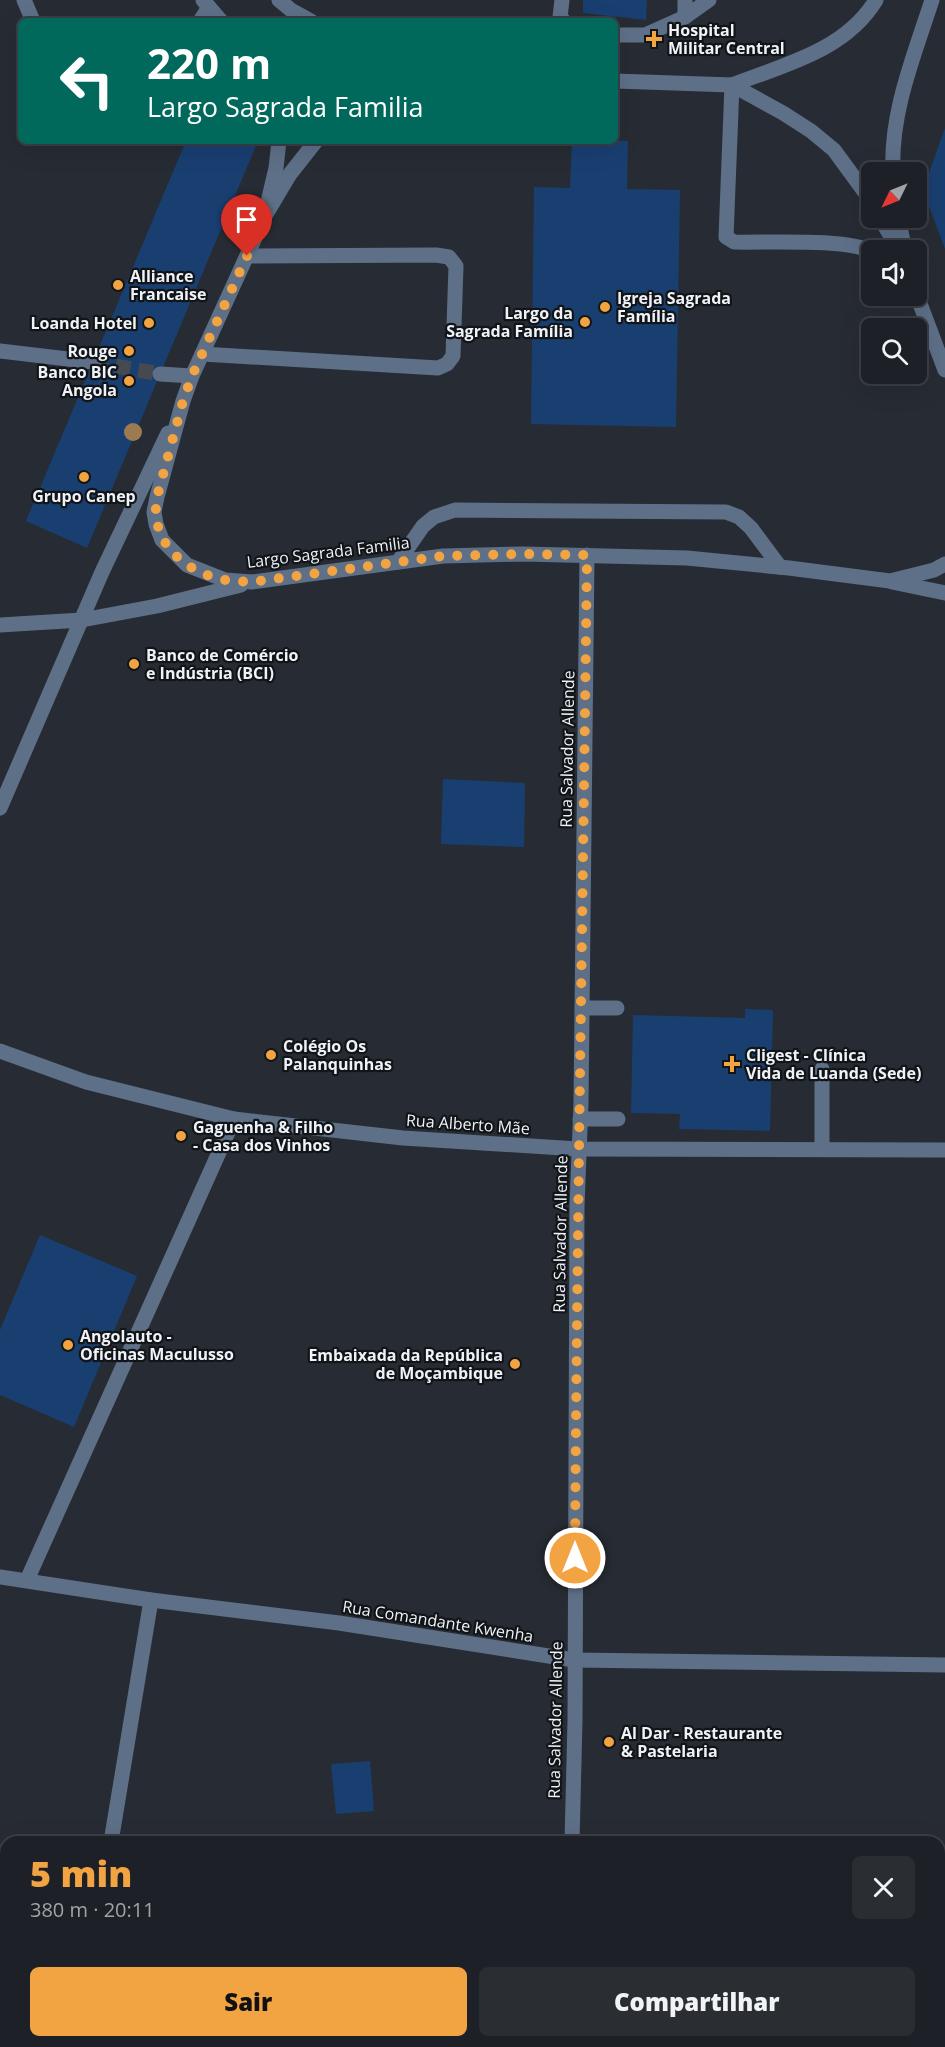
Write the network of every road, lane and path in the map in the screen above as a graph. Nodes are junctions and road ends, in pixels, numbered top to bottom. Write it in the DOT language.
graph roads {
  1 [pos="24,0"];
  2 [pos="562,0"];
  3 [pos="685,0"];
  4 [pos="709,0"];
  5 [pos="876,0"];
  6 [pos="932,0"];
  7 [pos="206,4"];
  8 [pos="285,5"];
  9 [pos="685,17"];
  10 [pos="32,18"];
  11 [pos="218,18"];
  12 [pos="300,18"];
  13 [pos="306,18"];
  14 [pos="561,18"];
  15 [pos="618,34"];
  16 [pos="618,81"];
  17 [pos="732,85"];
  18 [pos="279,144"];
  19 [pos="314,144"];
  20 [pos="892,162"];
  21 [pos="861,187"];
  22 [pos="265,216"];
  23 [pos="861,247"];
  24 [pos="247,256"];
  25 [pos="921,306"];
  26 [pos="0,351"];
  27 [pos="202,354"];
  28 [pos="93,362"];
  29 [pos="945,370"];
  30 [pos="160,374"];
  31 [pos="192,376"];
  32 [pos="183,401"];
  33 [pos="587,555"];
  34 [pos="398,561"];
  35 [pos="945,564"];
  36 [pos="780,567"];
  37 [pos="890,581"];
  38 [pos="252,582"];
  39 [pos="945,593"];
  40 [pos="82,620"];
  41 [pos="0,625"];
  42 [pos="0,808"];
  43 [pos="582,1008"];
  44 [pos="617,1008"];
  45 [pos="0,1051"];
  46 [pos="822,1069"];
  47 [pos="234,1119"];
  48 [pos="580,1119"];
  49 [pos="618,1119"];
  50 [pos="578,1149"];
  51 [pos="822,1149"];
  52 [pos="945,1150"];
  53 [pos="0,1576"];
  54 [pos="27,1580"];
  55 [pos="151,1599"];
  56 [pos="574,1660"];
  57 [pos="945,1665"];
  58 [pos="112,1836"];
  59 [pos="572,1836"];
  1 -- 10 [label="street"];
  2 -- 14 [label="street"];
  3 -- 9 [label="street"];
  4 -- 9 [label="street"];
  5 -- 17 [label="street"];
  6 -- 20 [label="street"];
  7 -- 11 [label="street"];
  8 -- 12 [label="street"];
  8 -- 13 [label="street"];
  9 -- 15 [label="street"];
  16 -- 17 [label="street"];
  17 -- 21 [label="street"];
  17 -- 23 [label="street"];
  18 -- 22 [label="street"];
  19 -- 22 [label="street, Largo Sagrada Familia"];
  22 -- 24 [label="street, Largo Sagrada Familia"];
  24 -- 27 [label="street, Largo Sagrada Familia"];
  24 -- 27 [label="street"];
  25 -- 29 [label="street"];
  26 -- 28 [label="street"];
  27 -- 31 [label="street, Largo Sagrada Familia"];
  30 -- 31 [label="street"];
  31 -- 32 [label="street, Largo Sagrada Familia"];
  32 -- 38 [label="street, Largo Sagrada Familia"];
  32 -- 40 [label="street"];
  33 -- 34 [label="street, Largo Sagrada Familia"];
  33 -- 36 [label="street, Largo Sagrada Familia"];
  33 -- 43 [label="street, Rua Salvador Allende"];
  34 -- 36 [label="street"];
  34 -- 38 [label="street, Largo Sagrada Familia"];
  35 -- 37 [label="street, Largo Sagrada Familia"];
  36 -- 37 [label="street, Largo Sagrada Familia"];
  37 -- 39 [label="street"];
  38 -- 40 [label="street"];
  40 -- 41 [label="street"];
  40 -- 42 [label="street"];
  43 -- 44 [label="street"];
  43 -- 48 [label="street, Rua Salvador Allende"];
  45 -- 47 [label="street, Rua Alberto Mãe"];
  46 -- 51 [label="street"];
  47 -- 50 [label="street, Rua Alberto Mãe"];
  47 -- 54 [label="street"];
  48 -- 49 [label="street"];
  48 -- 50 [label="street, Rua Salvador Allende"];
  50 -- 51 [label="street, Rua Alberto Mãe"];
  50 -- 56 [label="street, Rua Salvador Allende"];
  51 -- 52 [label="street, Rua Alberto Mãe"];
  53 -- 54 [label="street, Rua Comandante Kwenha"];
  54 -- 55 [label="street, Rua Comandante Kwenha"];
  55 -- 56 [label="street, Rua Comandante Kwenha"];
  55 -- 58 [label="street"];
  56 -- 57 [label="street, Rua Comandante Kwenha"];
  56 -- 59 [label="street, Rua Salvador Allende"];
}
